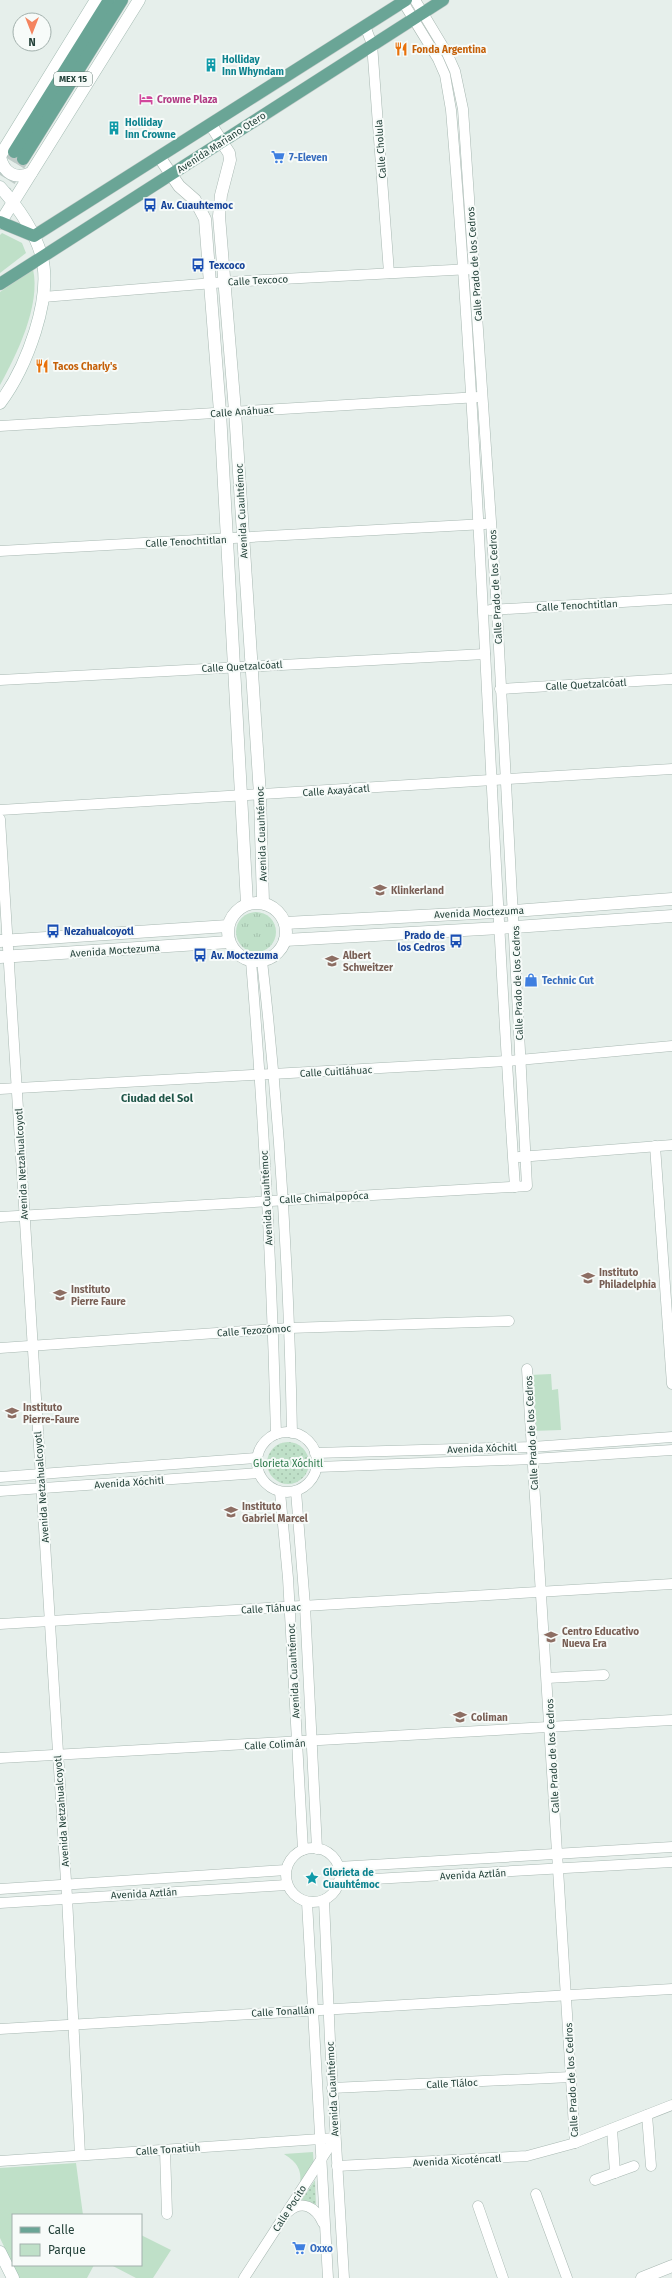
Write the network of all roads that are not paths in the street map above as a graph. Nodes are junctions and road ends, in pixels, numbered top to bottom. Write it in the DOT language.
graph roads {
  1 [pos="96,0"];
  2 [pos="109,0"];
  3 [pos="122,0"];
  4 [pos="139,0"];
  5 [pos="443,0"];
  6 [pos="408,1"];
  7 [pos="418,16"];
  8 [pos="365,26"];
  9 [pos="372,44"];
  10 [pos="211,125"];
  11 [pos="222,141"];
  12 [pos="0,156"];
  13 [pos="160,158"];
  14 [pos="31,173"];
  15 [pos="170,175"];
  16 [pos="0,187"];
  17 [pos="13,202"];
  18 [pos="0,222"];
  19 [pos="34,236"];
  20 [pos="41,256"];
  21 [pos="475,269"];
  22 [pos="464,270"];
  23 [pos="390,273"];
  24 [pos="226,282"];
  25 [pos="210,283"];
  26 [pos="0,284"];
  27 [pos="43,297"];
  28 [pos="472,397"];
  29 [pos="483,397"];
  30 [pos="0,403"];
  31 [pos="235,411"];
  32 [pos="220,412"];
  33 [pos="0,426"];
  34 [pos="479,524"];
  35 [pos="491,524"];
  36 [pos="242,537"];
  37 [pos="226,538"];
  38 [pos="0,551"];
  39 [pos="672,599"];
  40 [pos="497,610"];
  41 [pos="482,611"];
  42 [pos="484,654"];
  43 [pos="234,666"];
  44 [pos="250,666"];
  45 [pos="672,679"];
  46 [pos="0,680"];
  47 [pos="500,689"];
  48 [pos="672,769"];
  49 [pos="506,779"];
  50 [pos="491,780"];
  51 [pos="260,795"];
  52 [pos="242,796"];
  53 [pos="0,810"];
  54 [pos="0,819"];
  55 [pos="672,899"];
  56 [pos="263,903"];
  57 [pos="247,904"];
  58 [pos="514,911"];
  59 [pos="499,912"];
  60 [pos="672,916"];
  61 [pos="285,923"];
  62 [pos="228,926"];
  63 [pos="514,927"];
  64 [pos="500,928"];
  65 [pos="285,940"];
  66 [pos="4,941"];
  67 [pos="229,942"];
  68 [pos="4,957"];
  69 [pos="256,961"];
  70 [pos="672,1046"];
  71 [pos="520,1060"];
  72 [pos="507,1061"];
  73 [pos="275,1074"];
  74 [pos="259,1075"];
  75 [pos="0,1089"];
  76 [pos="17,1089"];
  77 [pos="672,1145"];
  78 [pos="655,1146"];
  79 [pos="526,1156"];
  80 [pos="513,1157"];
  81 [pos="527,1186"];
  82 [pos="515,1187"];
  83 [pos="282,1199"];
  84 [pos="266,1200"];
  85 [pos="24,1215"];
  86 [pos="0,1217"];
  87 [pos="509,1322"];
  88 [pos="289,1328"];
  89 [pos="273,1329"];
  90 [pos="32,1346"];
  91 [pos="0,1348"];
  92 [pos="671,1357"];
  93 [pos="527,1369"];
  94 [pos="672,1384"];
  95 [pos="292,1433"];
  96 [pos="276,1434"];
  97 [pos="672,1437"];
  98 [pos="532,1447"];
  99 [pos="672,1450"];
  100 [pos="315,1452"];
  101 [pos="257,1458"];
  102 [pos="532,1459"];
  103 [pos="317,1467"];
  104 [pos="258,1473"];
  105 [pos="40,1475"];
  106 [pos="0,1477"];
  107 [pos="41,1489"];
  108 [pos="0,1491"];
  109 [pos="296,1491"];
  110 [pos="280,1492"];
  111 [pos="672,1584"];
  112 [pos="542,1592"];
  113 [pos="305,1606"];
  114 [pos="290,1607"];
  115 [pos="50,1622"];
  116 [pos="0,1624"];
  117 [pos="604,1675"];
  118 [pos="547,1678"];
  119 [pos="672,1720"];
  120 [pos="550,1727"];
  121 [pos="297,1742"];
  122 [pos="312,1742"];
  123 [pos="58,1754"];
  124 [pos="0,1758"];
  125 [pos="672,1847"];
  126 [pos="317,1849"];
  127 [pos="303,1850"];
  128 [pos="558,1853"];
  129 [pos="672,1862"];
  130 [pos="338,1867"];
  131 [pos="559,1869"];
  132 [pos="286,1870"];
  133 [pos="339,1881"];
  134 [pos="66,1884"];
  135 [pos="287,1885"];
  136 [pos="0,1889"];
  137 [pos="67,1897"];
  138 [pos="324,1900"];
  139 [pos="0,1902"];
  140 [pos="307,1902"];
  141 [pos="672,1989"];
  142 [pos="566,1996"];
  143 [pos="328,2008"];
  144 [pos="314,2009"];
  145 [pos="74,2023"];
  146 [pos="0,2029"];
  147 [pos="571,2077"];
  148 [pos="332,2088"];
  149 [pos="672,2105"];
  150 [pos="647,2115"];
  151 [pos="612,2129"];
  152 [pos="335,2138"];
  153 [pos="319,2139"];
  154 [pos="575,2143"];
  155 [pos="165,2150"];
  156 [pos="80,2155"];
  157 [pos="0,2161"];
  158 [pos="320,2161"];
  159 [pos="337,2166"];
  160 [pos="634,2166"];
  161 [pos="651,2166"];
  162 [pos="615,2173"];
  163 [pos="595,2180"];
  164 [pos="536,2194"];
  165 [pos="478,2206"];
  166 [pos="168,2214"];
  167 [pos="283,2216"];
  168 [pos="325,2228"];
  169 [pos="0,2252"];
  170 [pos="672,2266"];
  171 [pos="13,2278"];
  172 [pos="244,2278"];
  173 [pos="328,2278"];
  174 [pos="344,2278"];
  175 [pos="503,2278"];
  176 [pos="568,2278"];
  177 [pos="642,2278"];
  1 -- 12 [label="street"];
  2 -- 3 [label="main road, MEX 15"];
  4 -- 14 [label="street"];
  5 -- 7 [label="main road, Avenida Mariano Otero"];
  6 -- 7 [label="street, Calle Prado de los Cedros"];
  6 -- 8 [label="main road, Avenida Mariano Otero"];
  7 -- 9 [label="main road, Avenida Mariano Otero"];
  7 -- 21 [label="street, Calle Prado de los Cedros"];
  7 -- 22 [label="street, Calle Prado de los Cedros"];
  8 -- 9 [label="street, Calle Cholula"];
  8 -- 10 [label="main road, Avenida Mariano Otero"];
  9 -- 11 [label="main road, Avenida Mariano Otero"];
  9 -- 23 [label="street, Calle Cholula"];
  10 -- 11 [label="street, Avenida Cuauhtémoc"];
  10 -- 13 [label="main road, Avenida Mariano Otero"];
  11 -- 15 [label="main road, Avenida Mariano Otero"];
  11 -- 24 [label="street, Avenida Cuauhtémoc"];
  12 -- 14 [label="street"];
  13 -- 15 [label="street, Avenida Cuauhtémoc"];
  13 -- 19 [label="main road, Avenida Mariano Otero"];
  14 -- 17 [label="street"];
  15 -- 20 [label="main road, Avenida Mariano Otero"];
  15 -- 25 [label="street, Avenida Cuauhtémoc"];
  16 -- 17 [label="street"];
  17 -- 18 [label="street"];
  17 -- 19 [label="street"];
  18 -- 19 [label="main road"];
  19 -- 20 [label="street"];
  20 -- 26 [label="main road, Avenida Mariano Otero"];
  20 -- 27 [label="street"];
  21 -- 22 [label="street, Calle Texcoco"];
  21 -- 29 [label="street, Calle Prado de los Cedros"];
  22 -- 23 [label="street, Calle Texcoco"];
  22 -- 28 [label="street, Calle Prado de los Cedros"];
  23 -- 24 [label="street, Calle Texcoco"];
  24 -- 25 [label="street, Calle Texcoco"];
  24 -- 31 [label="street, Avenida Cuauhtémoc"];
  25 -- 27 [label="street, Calle Texcoco"];
  25 -- 32 [label="street, Avenida Cuauhtémoc"];
  27 -- 30 [label="street"];
  28 -- 29 [label="street, Calle Anáhuac"];
  28 -- 31 [label="street, Calle Anáhuac"];
  28 -- 34 [label="street, Calle Prado de los Cedros"];
  29 -- 35 [label="street, Calle Prado de los Cedros"];
  31 -- 32 [label="street, Calle Anáhuac"];
  31 -- 36 [label="street, Avenida Cuauhtémoc"];
  32 -- 33 [label="street, Calle Anáhuac"];
  32 -- 37 [label="street, Avenida Cuauhtémoc"];
  34 -- 35 [label="street, Calle Tenochtitlan"];
  34 -- 36 [label="street, Calle Tenochtitlan"];
  34 -- 41 [label="street, Calle Prado de los Cedros"];
  35 -- 40 [label="street, Calle Prado de los Cedros"];
  36 -- 37 [label="street, Calle Tenochtitlan"];
  36 -- 44 [label="street, Avenida Cuauhtémoc"];
  37 -- 38 [label="street, Calle Tenochtitlan"];
  37 -- 43 [label="street, Avenida Cuauhtémoc"];
  39 -- 40 [label="street, Calle Tenochtitlan"];
  40 -- 41 [label="street, Calle Tenochtitlan"];
  40 -- 47 [label="street, Calle Prado de los Cedros"];
  41 -- 42 [label="street, Calle Prado de los Cedros"];
  42 -- 44 [label="street, Calle Quetzalcóatl"];
  42 -- 50 [label="street, Calle Prado de los Cedros"];
  43 -- 44 [label="street, Calle Quetzalcóatl"];
  43 -- 46 [label="street, Calle Quetzalcóatl"];
  43 -- 52 [label="street, Avenida Cuauhtémoc"];
  44 -- 51 [label="street, Avenida Cuauhtémoc"];
  45 -- 47 [label="street, Calle Quetzalcóatl"];
  47 -- 49 [label="street, Calle Prado de los Cedros"];
  48 -- 49 [label="street, Calle Axayácatl"];
  49 -- 50 [label="street, Calle Axayácatl"];
  49 -- 58 [label="street, Calle Prado de los Cedros"];
  50 -- 51 [label="street, Calle Axayácatl"];
  50 -- 59 [label="street, Calle Prado de los Cedros"];
  51 -- 52 [label="street, Calle Axayácatl"];
  51 -- 56 [label="street, Avenida Cuauhtémoc"];
  52 -- 53 [label="street, Calle Axayácatl"];
  52 -- 57 [label="street, Avenida Cuauhtémoc"];
  54 -- 66 [label="street, Avenida Netzahualcoyotl"];
  55 -- 58 [label="street, Avenida Moctezuma"];
  56 -- 57 [label="street"];
  56 -- 61 [label="street"];
  57 -- 62 [label="street"];
  58 -- 59 [label="street, Avenida Moctezuma"];
  58 -- 63 [label="street, Calle Prado de los Cedros"];
  59 -- 61 [label="street, Avenida Moctezuma"];
  59 -- 64 [label="street, Calle Prado de los Cedros"];
  60 -- 63 [label="street, Avenida Moctezuma"];
  61 -- 65 [label="street"];
  62 -- 66 [label="street, Avenida Moctezuma"];
  62 -- 67 [label="street"];
  63 -- 64 [label="street, Avenida Moctezuma"];
  63 -- 71 [label="street, Calle Prado de los Cedros"];
  64 -- 65 [label="street, Avenida Moctezuma"];
  64 -- 72 [label="street, Calle Prado de los Cedros"];
  65 -- 69 [label="street"];
  66 -- 68 [label="street, Avenida Netzahualcoyotl"];
  67 -- 68 [label="street, Avenida Moctezuma"];
  67 -- 69 [label="street"];
  68 -- 76 [label="street, Avenida Netzahualcoyotl"];
  69 -- 73 [label="street, Avenida Cuauhtémoc"];
  69 -- 74 [label="street, Avenida Cuauhtémoc"];
  70 -- 71 [label="street, Calle Cuitláhuac"];
  71 -- 72 [label="street, Calle Cuitláhuac"];
  71 -- 79 [label="street, Calle Prado de los Cedros"];
  72 -- 73 [label="street, Calle Cuitláhuac"];
  72 -- 80 [label="street, Calle Prado de los Cedros"];
  73 -- 74 [label="street, Calle Cuitláhuac"];
  73 -- 83 [label="street, Avenida Cuauhtémoc"];
  74 -- 76 [label="street, Calle Cuitláhuac"];
  74 -- 84 [label="street, Avenida Cuauhtémoc"];
  75 -- 76 [label="street, Calle Cuitláhuac"];
  76 -- 85 [label="street, Avenida Netzahualcoyotl"];
  77 -- 78 [label="street"];
  78 -- 79 [label="street"];
  78 -- 92 [label="street"];
  79 -- 80 [label="street"];
  79 -- 81 [label="street, Calle Prado de los Cedros"];
  80 -- 82 [label="street, Calle Prado de los Cedros"];
  81 -- 82 [label="street, Calle Chimalpopóca"];
  82 -- 83 [label="street, Calle Chimalpopóca"];
  83 -- 84 [label="street, Calle Chimalpopóca"];
  83 -- 88 [label="street, Avenida Cuauhtémoc"];
  84 -- 85 [label="street, Calle Chimalpopóca"];
  84 -- 89 [label="street, Avenida Cuauhtémoc"];
  85 -- 86 [label="street, Calle Chimalpopóca"];
  85 -- 90 [label="street, Avenida Netzahualcoyotl"];
  87 -- 88 [label="street, Calle Tezozómoc"];
  88 -- 89 [label="street, Calle Tezozómoc"];
  88 -- 95 [label="street, Avenida Cuauhtémoc"];
  89 -- 90 [label="street, Calle Tezozómoc"];
  89 -- 96 [label="street, Avenida Cuauhtémoc"];
  90 -- 91 [label="street, Calle Tezozómoc"];
  90 -- 105 [label="street, Avenida Netzahualcoyotl"];
  92 -- 94 [label="street"];
  93 -- 98 [label="street, Calle Prado de los Cedros"];
  95 -- 96 [label="street"];
  95 -- 100 [label="street"];
  96 -- 101 [label="street"];
  97 -- 98 [label="street, Avenida Xóchitl"];
  98 -- 100 [label="street, Avenida Xóchitl"];
  98 -- 102 [label="street, Calle Prado de los Cedros"];
  99 -- 102 [label="street, Avenida Xóchitl"];
  100 -- 103 [label="street"];
  101 -- 104 [label="street"];
  101 -- 105 [label="street, Avenida Xóchitl"];
  102 -- 103 [label="street, Avenida Xóchitl"];
  102 -- 112 [label="street, Calle Prado de los Cedros"];
  103 -- 109 [label="street"];
  104 -- 107 [label="street, Avenida Xóchitl"];
  104 -- 110 [label="street"];
  105 -- 106 [label="street, Avenida Xóchitl"];
  105 -- 107 [label="street, Avenida Netzahualcoyotl"];
  107 -- 108 [label="street, Avenida Xóchitl"];
  107 -- 115 [label="street, Avenida Netzahualcoyotl"];
  109 -- 110 [label="street"];
  109 -- 113 [label="street, Avenida Cuauhtémoc"];
  110 -- 114 [label="street, Avenida Cuauhtémoc"];
  111 -- 112 [label="street, Calle Tláhuac"];
  112 -- 113 [label="street, Calle Tláhuac"];
  112 -- 118 [label="street, Calle Prado de los Cedros"];
  113 -- 114 [label="street, Calle Tláhuac"];
  113 -- 122 [label="street, Avenida Cuauhtémoc"];
  114 -- 115 [label="street, Calle Tláhuac"];
  114 -- 121 [label="street, Avenida Cuauhtémoc"];
  115 -- 116 [label="street, Calle Tláhuac"];
  115 -- 123 [label="street, Avenida Netzahualcoyotl"];
  117 -- 118 [label="street"];
  118 -- 120 [label="street, Calle Prado de los Cedros"];
  119 -- 120 [label="street, Calle Colimán"];
  120 -- 122 [label="street, Calle Colimán"];
  120 -- 128 [label="street, Calle Prado de los Cedros"];
  121 -- 122 [label="street, Calle Colimán"];
  121 -- 123 [label="street, Calle Colimán"];
  121 -- 127 [label="street, Avenida Cuauhtémoc"];
  122 -- 126 [label="street, Avenida Cuauhtémoc"];
  123 -- 124 [label="street, Calle Colimán"];
  123 -- 134 [label="street, Avenida Netzahualcoyotl"];
  125 -- 128 [label="street, Avenida Aztlán"];
  126 -- 127 [label="street"];
  126 -- 130 [label="street"];
  127 -- 132 [label="street"];
  128 -- 130 [label="street, Avenida Aztlán"];
  128 -- 131 [label="street, Calle Prado de los Cedros"];
  129 -- 131 [label="street, Avenida Aztlán"];
  130 -- 133 [label="street"];
  131 -- 133 [label="street, Avenida Aztlán"];
  131 -- 142 [label="street, Calle Prado de los Cedros"];
  132 -- 134 [label="street, Avenida Aztlán"];
  132 -- 135 [label="street"];
  133 -- 138 [label="street"];
  134 -- 136 [label="street, Avenida Aztlán"];
  134 -- 137 [label="street, Avenida Netzahualcoyotl"];
  135 -- 137 [label="street, Avenida Aztlán"];
  135 -- 140 [label="street"];
  137 -- 139 [label="street, Avenida Aztlán"];
  137 -- 145 [label="street, Avenida Netzahualcoyotl"];
  138 -- 140 [label="street"];
  138 -- 143 [label="street, Avenida Cuauhtémoc"];
  140 -- 144 [label="street, Avenida Cuauhtémoc"];
  141 -- 142 [label="street, Calle Tonallán"];
  142 -- 143 [label="street, Calle Tonallán"];
  142 -- 147 [label="street, Calle Prado de los Cedros"];
  143 -- 144 [label="street, Calle Tonallán"];
  143 -- 148 [label="street, Avenida Cuauhtémoc"];
  144 -- 145 [label="street, Calle Tonallán"];
  144 -- 153 [label="street, Avenida Cuauhtémoc"];
  145 -- 146 [label="street, Calle Tonallán"];
  145 -- 156 [label="street, Avenida Netzahualcoyotl"];
  147 -- 148 [label="street, Calle Tláloc"];
  147 -- 154 [label="street, Calle Prado de los Cedros"];
  148 -- 152 [label="street, Avenida Cuauhtémoc"];
  149 -- 150 [label="street, Avenida Xicoténcatl"];
  150 -- 151 [label="street, Avenida Xicoténcatl"];
  150 -- 161 [label="street"];
  151 -- 154 [label="street, Avenida Xicoténcatl"];
  151 -- 162 [label="street"];
  152 -- 153 [label="street, Calle Tonatiuh"];
  152 -- 158 [label="street, Calle Pocito"];
  152 -- 159 [label="street, Avenida Cuauhtémoc"];
  153 -- 155 [label="street, Calle Tonatiuh"];
  153 -- 158 [label="street, Avenida Cuauhtémoc"];
  154 -- 159 [label="street, Avenida Xicoténcatl"];
  155 -- 156 [label="street, Calle Tonatiuh"];
  155 -- 166 [label="street"];
  156 -- 157 [label="street, Calle Tonatiuh"];
  158 -- 167 [label="street, Calle Pocito"];
  158 -- 168 [label="street, Avenida Cuauhtémoc"];
  159 -- 174 [label="street, Avenida Cuauhtémoc"];
  160 -- 162 [label="street"];
  162 -- 163 [label="street"];
  164 -- 176 [label="street"];
  165 -- 175 [label="street"];
  167 -- 168 [label="street"];
  167 -- 172 [label="street, Calle Pocito"];
  168 -- 173 [label="street, Avenida Cuauhtémoc"];
  169 -- 171 [label="street"];
  170 -- 177 [label="street"];
}
